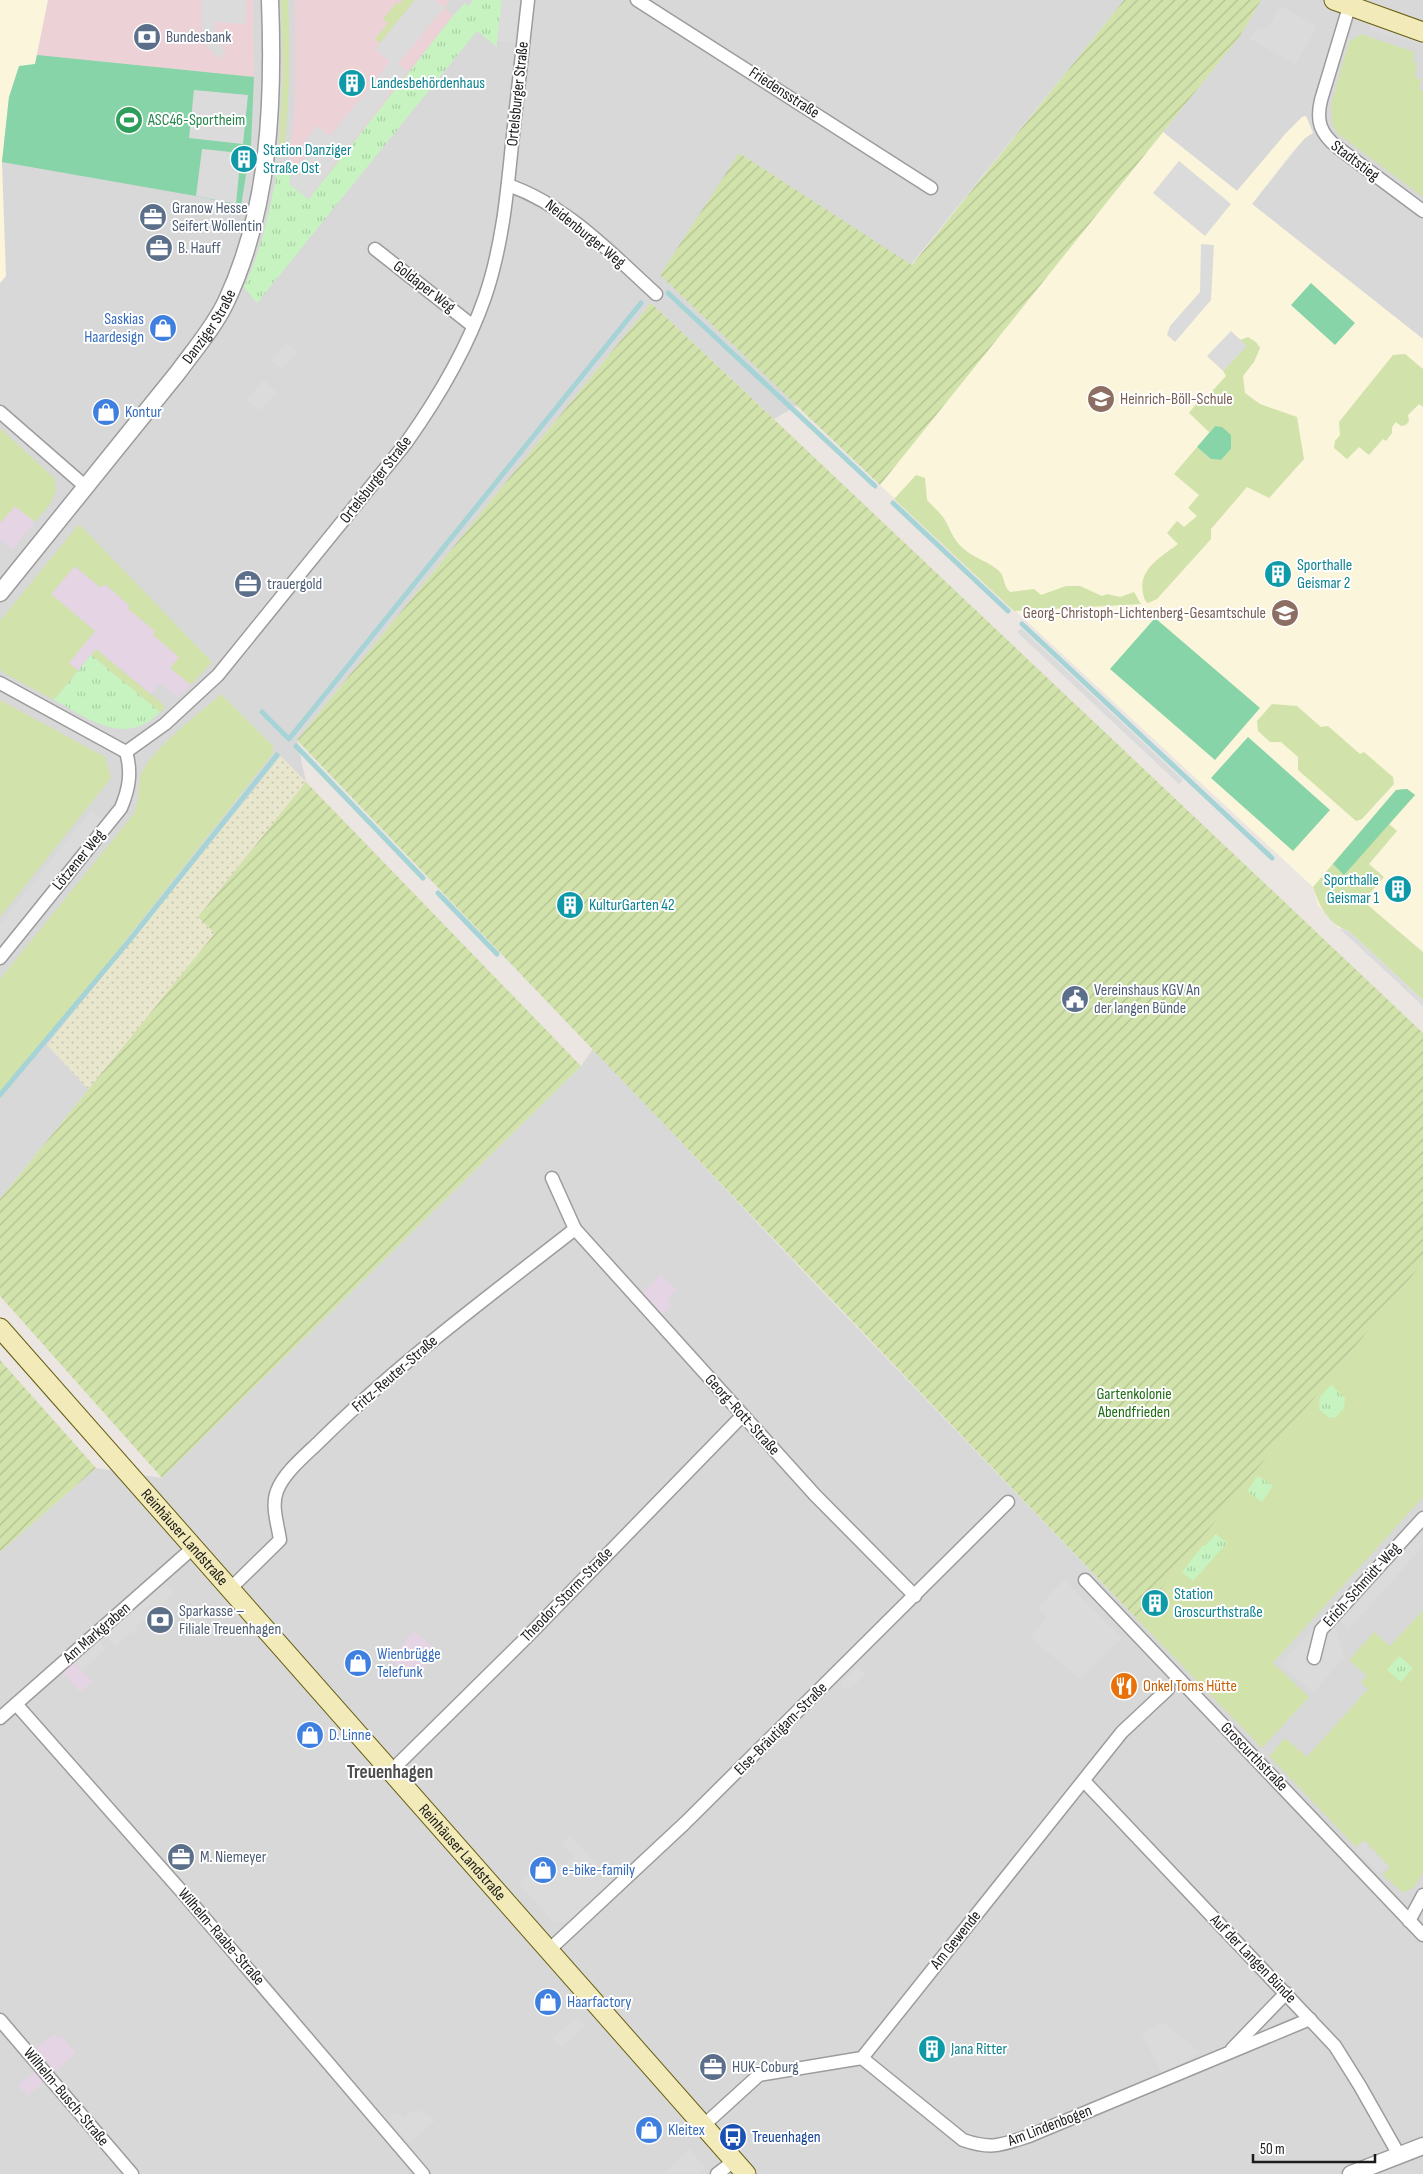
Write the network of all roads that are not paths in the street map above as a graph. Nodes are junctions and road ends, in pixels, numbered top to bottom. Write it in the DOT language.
graph roads {
  1 [pos="270,0"];
  2 [pos="528,0"];
  3 [pos="637,0"];
  4 [pos="1341,4"];
  5 [pos="1423,32"];
  6 [pos="508,184"];
  7 [pos="931,188"];
  8 [pos="1423,211"];
  9 [pos="375,248"];
  10 [pos="656,294"];
  11 [pos="473,326"];
  12 [pos="0,412"];
  13 [pos="86,487"];
  14 [pos="0,593"];
  15 [pos="0,683"];
  16 [pos="126,752"];
  17 [pos="0,958"];
  18 [pos="552,1178"];
  19 [pos="575,1229"];
  20 [pos="0,1328"];
  21 [pos="742,1416"];
  22 [pos="1008,1502"];
  23 [pos="1423,1518"];
  24 [pos="194,1547"];
  25 [pos="1084,1580"];
  26 [pos="230,1589"];
  27 [pos="915,1596"];
  28 [pos="1314,1658"];
  29 [pos="1168,1689"];
  30 [pos="16,1704"];
  31 [pos="0,1718"];
  32 [pos="390,1772"];
  33 [pos="1084,1781"];
  34 [pos="1423,1895"];
  35 [pos="1409,1920"];
  36 [pos="1423,1936"];
  37 [pos="549,1950"];
  38 [pos="1286,1993"];
  39 [pos="1310,2019"];
  40 [pos="0,2020"];
  41 [pos="1228,2053"];
  42 [pos="862,2058"];
  43 [pos="704,2125"];
  44 [pos="1422,2148"];
  45 [pos="1399,2155"];
  46 [pos="740,2168"];
  47 [pos="132,2174"];
  48 [pos="423,2174"];
  49 [pos="717,2174"];
  50 [pos="1351,2174"];
  1 -- 13 [label="street, Danziger Straße"];
  2 -- 6 [label="street, Ortelsburger Straße"];
  3 -- 7 [label="street, Friedensstraße"];
  4 -- 5 [label="main road"];
  4 -- 8 [label="street, Stadtstieg"];
  6 -- 10 [label="street, Neidenburger Weg"];
  6 -- 11 [label="street, Ortelsburger Straße"];
  9 -- 11 [label="street, Goldaper Weg"];
  11 -- 16 [label="street, Ortelsburger Straße"];
  12 -- 13 [label="street"];
  13 -- 14 [label="street, Danziger Straße"];
  15 -- 16 [label="street"];
  16 -- 17 [label="street, Lötzener Weg"];
  18 -- 19 [label="street"];
  19 -- 21 [label="street, Georg-Rott-Straße"];
  19 -- 26 [label="street, Fritz-Reuter-Straße"];
  20 -- 24 [label="main road, Reinhäuser Landstraße"];
  21 -- 27 [label="street, Georg-Rott-Straße"];
  21 -- 32 [label="street, Theodor-Storm-Straße"];
  22 -- 27 [label="street, Else-Bräutigam-Straße"];
  23 -- 28 [label="street, Erich-Schmidt-Weg"];
  24 -- 26 [label="main road, Reinhäuser Landstraße"];
  24 -- 30 [label="street, Am Markgraben"];
  25 -- 35 [label="street, Groscurthstraße"];
  26 -- 32 [label="main road, Reinhäuser Landstraße"];
  27 -- 37 [label="street, Else-Bräutigam-Straße"];
  29 -- 33 [label="street, Am Gewende"];
  30 -- 31 [label="street, Am Markgraben"];
  30 -- 48 [label="street, Wilhelm-Raabe-Straße"];
  32 -- 37 [label="main road, Reinhäuser Landstraße"];
  33 -- 38 [label="street, Auf der Langen Bünde"];
  33 -- 42 [label="street, Am Gewende"];
  34 -- 35 [label="street"];
  35 -- 36 [label="street, Groscurthstraße"];
  37 -- 43 [label="main road, Reinhäuser Landstraße"];
  38 -- 39 [label="street, Auf der Langen Bünde"];
  38 -- 41 [label="street, Am Lindenbogen"];
  39 -- 41 [label="street, Am Lindenbogen"];
  39 -- 45 [label="street, Auf der Langen Bünde"];
  40 -- 47 [label="street, Wilhelm-Busch-Straße"];
  41 -- 42 [label="street, Am Lindenbogen"];
  42 -- 43 [label="street"];
  43 -- 46 [label="main road, Reinhäuser Landstraße"];
  44 -- 45 [label="street"];
  45 -- 50 [label="street"];
  46 -- 49 [label="street"];
}
